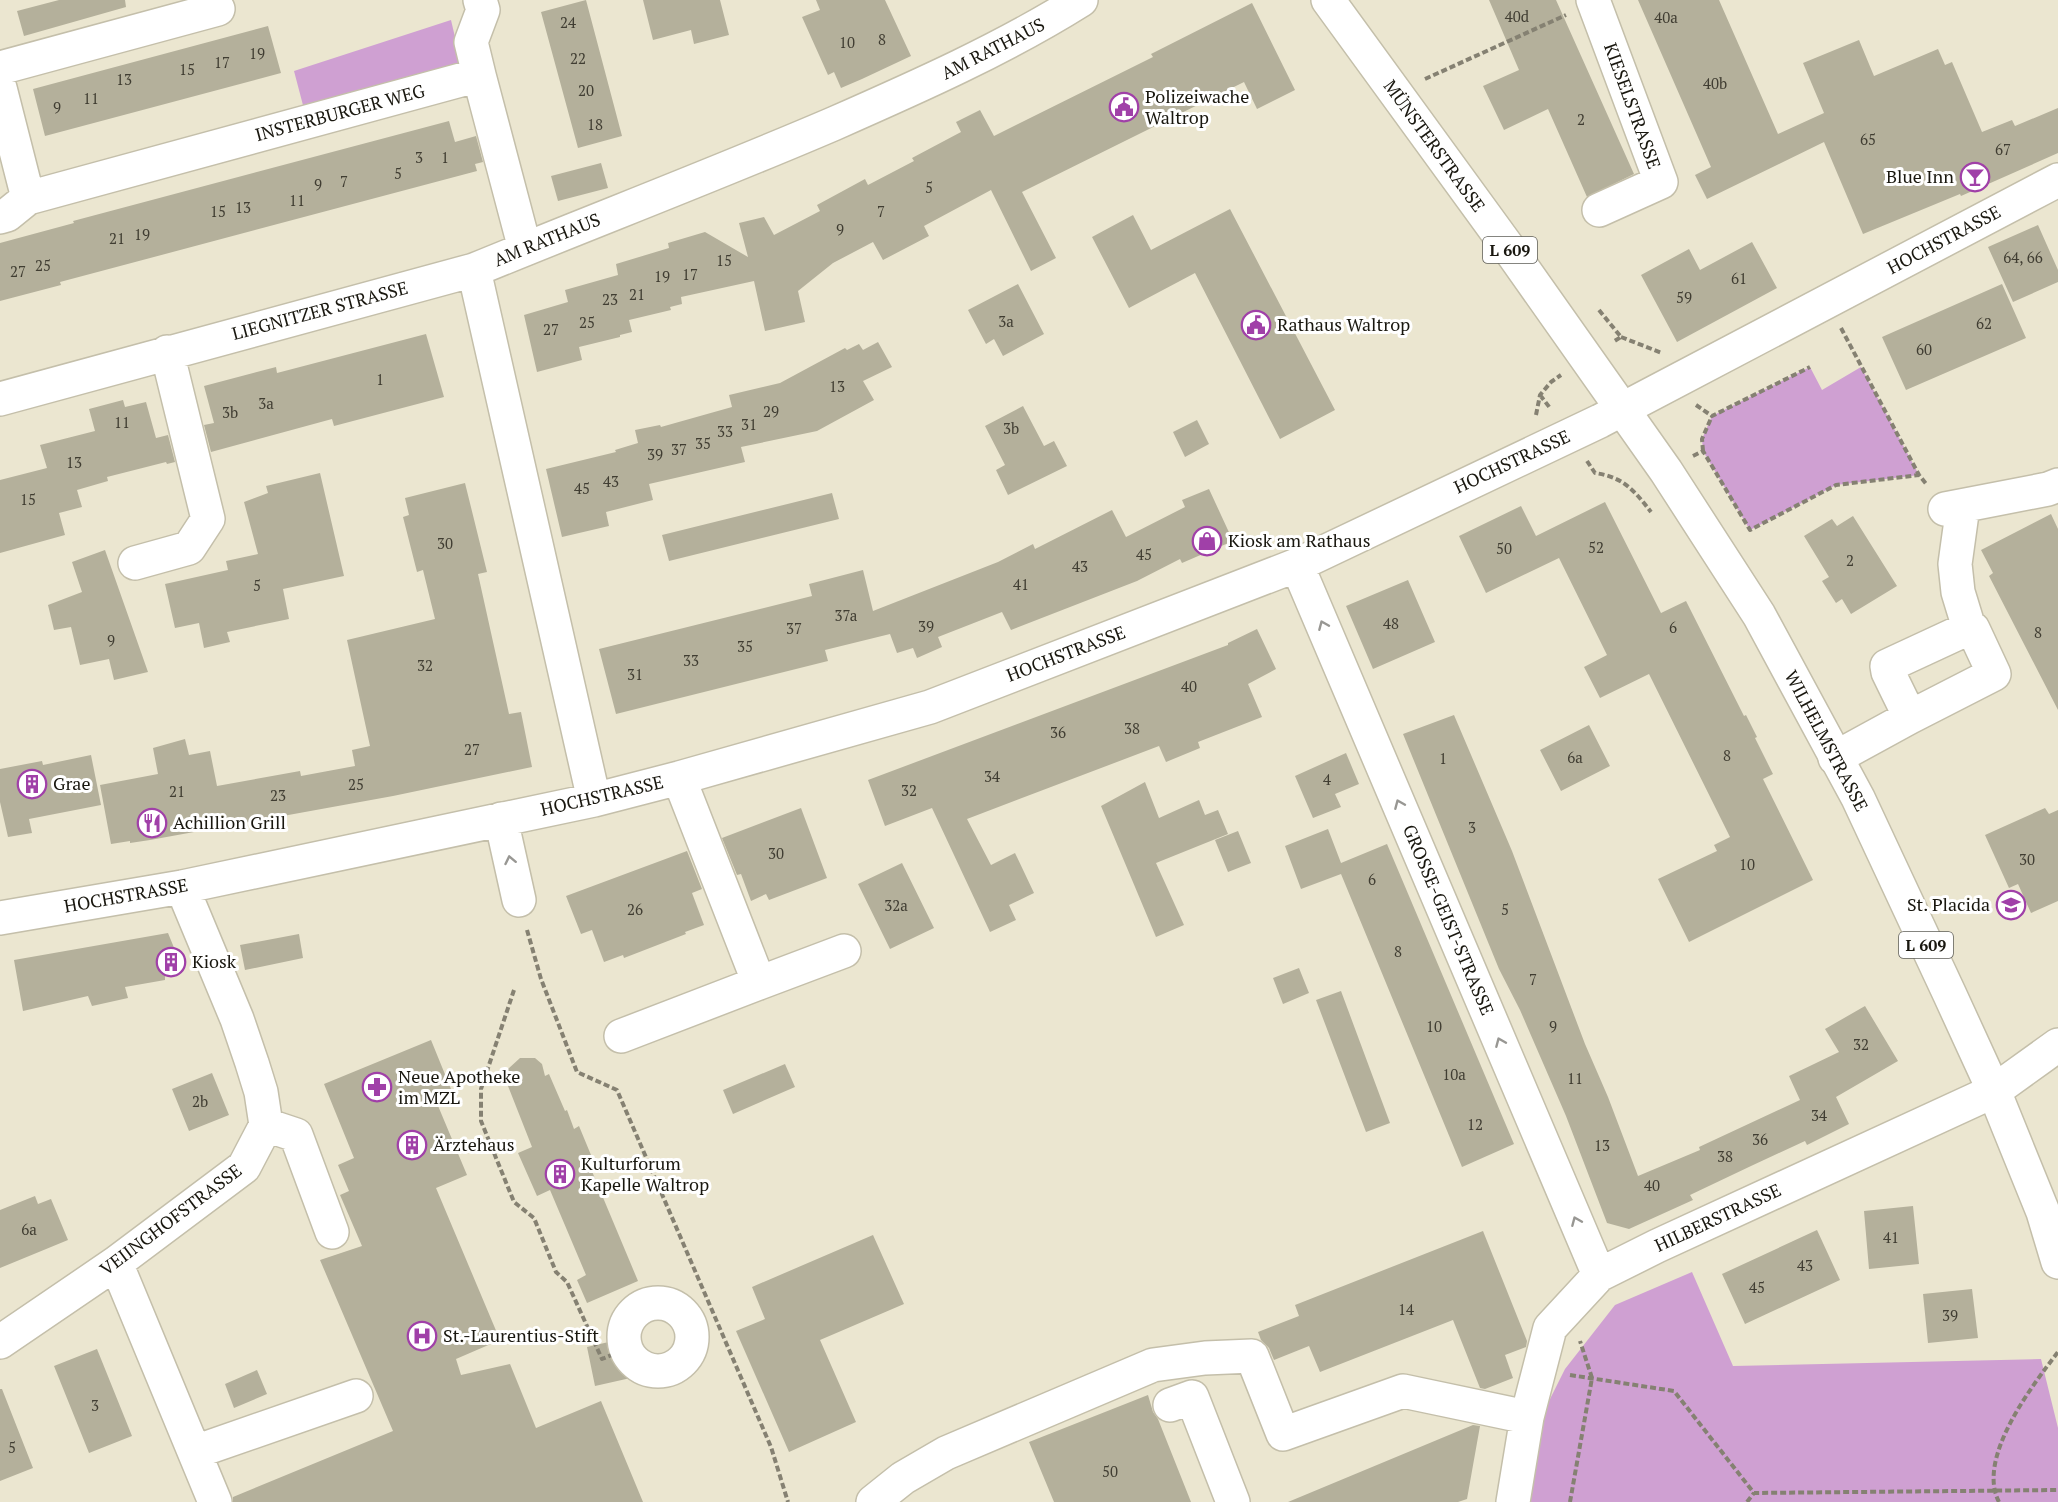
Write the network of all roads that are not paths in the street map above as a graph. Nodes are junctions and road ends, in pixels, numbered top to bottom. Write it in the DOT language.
graph roads {
  1 [pos="480,0"];
  2 [pos="1081,0"];
  3 [pos="1328,0"];
  4 [pos="1593,1"];
  5 [pos="218,9"];
  6 [pos="0,68"];
  7 [pos="479,75"];
  8 [pos="0,88"];
  9 [pos="2058,180"];
  10 [pos="28,198"];
  11 [pos="1599,210"];
  12 [pos="0,217"];
  13 [pos="525,249"];
  14 [pos="474,270"];
  15 [pos="167,352"];
  16 [pos="0,399"];
  17 [pos="1622,409"];
  18 [pos="2058,485"];
  19 [pos="135,562"];
  20 [pos="1297,565"];
  21 [pos="1969,628"];
  22 [pos="1910,717"];
  23 [pos="1835,758"];
  24 [pos="679,778"];
  25 [pos="594,800"];
  26 [pos="501,819"];
  27 [pos="182,887"];
  28 [pos="519,900"];
  29 [pos="0,918"];
  30 [pos="844,951"];
  31 [pos="759,983"];
  32 [pos="621,1036"];
  33 [pos="2058,1045"];
  34 [pos="1994,1091"];
  35 [pos="266,1125"];
  36 [pos="332,1232"];
  37 [pos="2058,1262"];
  38 [pos="116,1263"];
  39 [pos="1599,1275"];
  40 [pos="702,1320"];
  41 [pos="0,1342"];
  42 [pos="356,1396"];
  43 [pos="1170,1405"];
  44 [pos="1527,1417"];
  45 [pos="195,1452"];
  46 [pos="215,1502"];
  47 [pos="873,1502"];
  48 [pos="1233,1502"];
  49 [pos="1513,1502"];
  1 -- 7 [label="street"];
  2 -- 13 [label="street, AM RATHAUS"];
  3 -- 17 [label="street, MÜNSTERSTRASSE / L 609"];
  4 -- 11 [label="street, KIESELSTRASSE"];
  5 -- 6 [label="street"];
  7 -- 10 [label="street, INSTERBURGER WEG"];
  7 -- 13 [label="street"];
  8 -- 10 [label="street"];
  9 -- 17 [label="street, HOCHSTRASSE"];
  10 -- 12 [label="street"];
  13 -- 14 [label="street, AM RATHAUS"];
  14 -- 15 [label="street, LIEGNITZER STRASSE"];
  14 -- 25 [label="street, AM RATHAUS"];
  15 -- 16 [label="street, LIEGNITZER STRASSE"];
  15 -- 19 [label="street"];
  17 -- 20 [label="street, HOCHSTRASSE"];
  17 -- 23 [label="street, WILHELMSTRASSE / L 609"];
  18 -- 21 [label="street"];
  20 -- 24 [label="street, HOCHSTRASSE"];
  39 -- 20 [label="street, GROSSE-GEIST-STRASSE, one-way"];
  21 -- 22 [label="street"];
  21 -- 22 [label="street"];
  22 -- 23 [label="street"];
  23 -- 34 [label="street, WILHELMSTRASSE / L 609"];
  24 -- 25 [label="street, HOCHSTRASSE"];
  24 -- 31 [label="street"];
  25 -- 26 [label="street, HOCHSTRASSE"];
  26 -- 27 [label="street, HOCHSTRASSE"];
  28 -- 26 [label="street, one-way"];
  27 -- 29 [label="street, HOCHSTRASSE"];
  27 -- 35 [label="street"];
  30 -- 31 [label="street"];
  31 -- 32 [label="street"];
  33 -- 34 [label="street, HILBERSTRASSE"];
  34 -- 37 [label="street, L 609"];
  34 -- 39 [label="street, HILBERSTRASSE"];
  35 -- 36 [label="street"];
  35 -- 38 [label="street, VEIINGHOFSTRASSE"];
  38 -- 41 [label="street, VEIINGHOFSTRASSE"];
  38 -- 45 [label="street"];
  39 -- 44 [label="street, HILBERSTRASSE"];
  40 -- 40 [label="street"];
  42 -- 45 [label="street"];
  43 -- 48 [label="street"];
  44 -- 47 [label="street"];
  44 -- 49 [label="street, HILBERSTRASSE"];
  45 -- 46 [label="street"];
}
